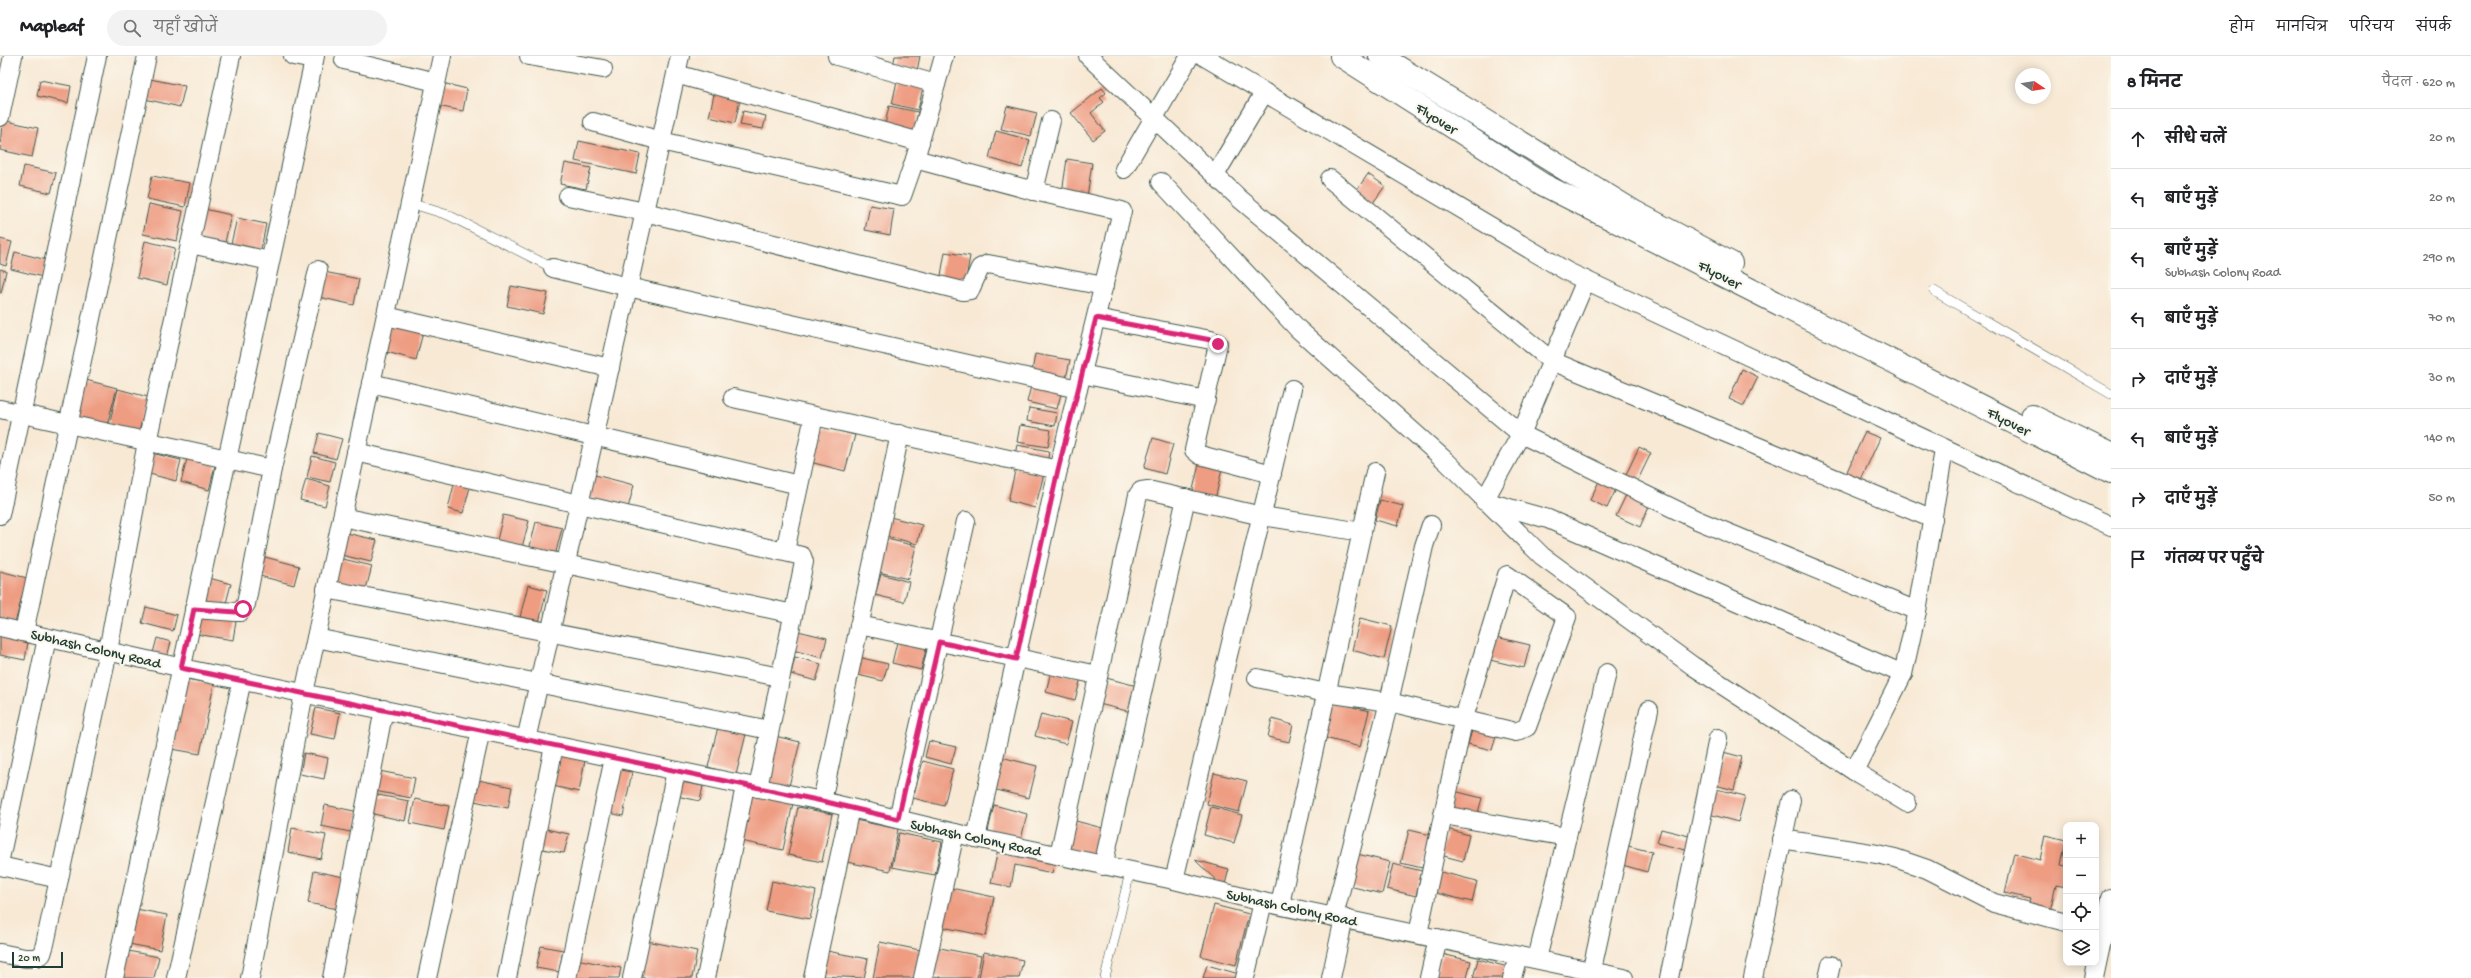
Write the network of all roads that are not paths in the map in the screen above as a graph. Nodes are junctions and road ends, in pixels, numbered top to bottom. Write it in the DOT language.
graph roads {
  1 [pos="97,56"];
  2 [pos="147,56"];
  3 [pos="231,56"];
  4 [pos="293,56"];
  5 [pos="442,56"];
  6 [pos="528,56"];
  7 [pos="680,56"];
  8 [pos="836,56"];
  9 [pos="944,56"];
  10 [pos="1088,56"];
  11 [pos="1190,56"];
  12 [pos="1203,56"];
  13 [pos="1341,56"];
  14 [pos="1380,56"];
  15 [pos="314,58"];
  16 [pos="344,60"];
  17 [pos="8,65"];
  18 [pos="603,69"];
  19 [pos="676,74"];
  20 [pos="436,82"];
  21 [pos="936,84"];
  22 [pos="1264,93"];
  23 [pos="0,117"];
  24 [pos="1155,118"];
  25 [pos="1051,121"];
  26 [pos="593,122"];
  27 [pos="661,141"];
  28 [pos="917,150"];
  29 [pos="1124,169"];
  30 [pos="1215,175"];
  31 [pos="1330,179"];
  32 [pos="1161,182"];
  33 [pos="1034,191"];
  34 [pos="568,196"];
  35 [pos="410,203"];
  36 [pos="645,212"];
  37 [pos="190,244"];
  38 [pos="270,261"];
  39 [pos="554,268"];
  40 [pos="318,270"];
  41 [pos="1586,280"];
  42 [pos="1104,286"];
  43 [pos="628,287"];
  44 [pos="1934,291"];
  45 [pos="386,316"];
  46 [pos="1096,318"];
  47 [pos="1552,361"];
  48 [pos="610,368"];
  49 [pos="1080,381"];
  50 [pos="371,383"];
  51 [pos="1292,389"];
  52 [pos="2111,394"];
  53 [pos="733,398"];
  54 [pos="1206,400"];
  55 [pos="0,409"];
  56 [pos="21,414"];
  57 [pos="814,416"];
  58 [pos="68,424"];
  59 [pos="900,434"];
  60 [pos="1521,434"];
  61 [pos="594,436"];
  62 [pos="147,442"];
  63 [pos="1944,450"];
  64 [pos="356,452"];
  65 [pos="2111,454"];
  66 [pos="227,460"];
  67 [pos="272,469"];
  68 [pos="1058,470"];
  69 [pos="1375,472"];
  70 [pos="2111,472"];
  71 [pos="1272,474"];
  72 [pos="799,485"];
  73 [pos="1186,498"];
  74 [pos="1484,501"];
  75 [pos="579,503"];
  76 [pos="0,515"];
  77 [pos="1262,516"];
  78 [pos="342,517"];
  79 [pos="1933,519"];
  80 [pos="966,521"];
  81 [pos="1431,524"];
  82 [pos="2111,526"];
  83 [pos="1362,532"];
  84 [pos="785,551"];
  85 [pos="566,564"];
  86 [pos="326,589"];
  87 [pos="194,609"];
  88 [pos="1917,611"];
  89 [pos="793,614"];
  90 [pos="859,625"];
  91 [pos="0,627"];
  92 [pos="24,632"];
  93 [pos="550,632"];
  94 [pos="47,638"];
  95 [pos="316,638"];
  96 [pos="939,642"];
  97 [pos="108,651"];
  98 [pos="1016,659"];
  99 [pos="181,668"];
  100 [pos="1607,673"];
  101 [pos="1903,674"];
  102 [pos="1098,675"];
  103 [pos="780,677"];
  104 [pos="1257,678"];
  105 [pos="242,680"];
  106 [pos="539,683"];
  107 [pos="304,693"];
  108 [pos="1326,693"];
  109 [pos="1389,702"];
  110 [pos="384,709"];
  111 [pos="1649,710"];
  112 [pos="1463,721"];
  113 [pos="481,730"];
  114 [pos="769,730"];
  115 [pos="1718,738"];
  116 [pos="526,740"];
  117 [pos="554,746"];
  118 [pos="614,758"];
  119 [pos="676,771"];
  120 [pos="1854,771"];
  121 [pos="752,787"];
  122 [pos="1791,800"];
  123 [pos="822,801"];
  124 [pos="1908,803"];
  125 [pos="850,808"];
  126 [pos="1443,815"];
  127 [pos="898,819"];
  128 [pos="955,833"];
  129 [pos="1567,837"];
  130 [pos="976,838"];
  131 [pos="1782,839"];
  132 [pos="1059,854"];
  133 [pos="0,859"];
  134 [pos="0,866"];
  135 [pos="1103,866"];
  136 [pos="1130,872"];
  137 [pos="59,879"];
  138 [pos="1174,880"];
  139 [pos="2111,898"];
  140 [pos="1272,903"];
  141 [pos="1339,917"];
  142 [pos="2063,921"];
  143 [pos="2100,930"];
  144 [pos="1418,934"];
  145 [pos="1438,938"];
  146 [pos="0,953"];
  147 [pos="1518,956"];
  148 [pos="1537,959"];
  149 [pos="1590,974"];
  150 [pos="114,978"];
  151 [pos="176,978"];
  152 [pos="250,978"];
  153 [pos="332,978"];
  154 [pos="427,978"];
  155 [pos="507,978"];
  156 [pos="566,978"];
  157 [pos="632,978"];
  158 [pos="706,978"];
  159 [pos="813,978"];
  160 [pos="923,978"];
  161 [pos="1105,978"];
  162 [pos="1245,978"];
  163 [pos="1331,978"];
  164 [pos="1429,978"];
  165 [pos="1512,978"];
  166 [pos="1624,978"];
  167 [pos="1669,978"];
  168 [pos="1753,978"];
  169 [pos="2094,978"];
  1 -- 56 [label="street"];
  2 -- 58 [label="street"];
  3 -- 37 [label="street"];
  4 -- 15 [label="street"];
  5 -- 20 [label="street"];
  6 -- 18 [label="street"];
  7 -- 19 [label="street"];
  8 -- 21 [label="street"];
  9 -- 21 [label="street"];
  10 -- 24 [label="street"];
  11 -- 24 [label="street"];
  12 -- 22 [label="street"];
  13 -- 70 [label="highway, Flyover"];
  14 -- 65 [label="highway, Flyover"];
  15 -- 38 [label="street"];
  16 -- 20 [label="street"];
  17 -- 23 [label="street"];
  19 -- 27 [label="street"];
  19 -- 28 [label="street"];
  20 -- 35 [label="street"];
  21 -- 28 [label="street"];
  22 -- 30 [label="street"];
  22 -- 41 [label="street"];
  24 -- 29 [label="street"];
  24 -- 30 [label="street"];
  25 -- 33 [label="street"];
  26 -- 27 [label="street"];
  27 -- 28 [label="street"];
  27 -- 36 [label="street"];
  28 -- 33 [label="street"];
  30 -- 60 [label="street"];
  31 -- 47 [label="street"];
  32 -- 74 [label="street"];
  33 -- 42 [label="street"];
  34 -- 36 [label="street"];
  35 -- 39 [label="lane"];
  35 -- 45 [label="street"];
  36 -- 42 [label="street"];
  36 -- 43 [label="street"];
  37 -- 38 [label="street"];
  37 -- 62 [label="street"];
  38 -- 66 [label="street"];
  39 -- 43 [label="street"];
  40 -- 67 [label="street"];
  41 -- 47 [label="street"];
  41 -- 63 [label="street"];
  42 -- 46 [label="street"];
  43 -- 48 [label="street"];
  43 -- 49 [label="street"];
  44 -- 52 [label="lane"];
  45 -- 48 [label="street"];
  45 -- 50 [label="street"];
  46 -- 49 [label="street"];
  46 -- 54 [label="street"];
  47 -- 60 [label="street"];
  47 -- 79 [label="street"];
  48 -- 61 [label="street"];
  49 -- 54 [label="street"];
  49 -- 68 [label="street"];
  50 -- 61 [label="street"];
  50 -- 64 [label="street"];
  51 -- 71 [label="street"];
  53 -- 57 [label="street"];
  54 -- 71 [label="street"];
  55 -- 56 [label="street"];
  56 -- 58 [label="street"];
  56 -- 76 [label="street"];
  57 -- 59 [label="street"];
  57 -- 72 [label="street"];
  58 -- 62 [label="street"];
  58 -- 92 [label="street"];
  59 -- 68 [label="street"];
  59 -- 90 [label="street"];
  60 -- 74 [label="street"];
  60 -- 88 [label="street"];
  61 -- 72 [label="street"];
  61 -- 75 [label="street"];
  62 -- 66 [label="street"];
  62 -- 97 [label="street"];
  63 -- 79 [label="street"];
  63 -- 82 [label="street"];
  64 -- 75 [label="street"];
  64 -- 78 [label="street"];
  66 -- 67 [label="street"];
  66 -- 87 [label="street"];
  67 -- 87 [label="street"];
  68 -- 98 [label="street"];
  69 -- 83 [label="street"];
  71 -- 77 [label="street"];
  72 -- 84 [label="street"];
  73 -- 77 [label="street"];
  73 -- 102 [label="street"];
  73 -- 135 [label="street"];
  74 -- 101 [label="street"];
  74 -- 120 [label="street"];
  75 -- 84 [label="street"];
  75 -- 85 [label="street"];
  77 -- 83 [label="street"];
  77 -- 138 [label="street"];
  78 -- 85 [label="street"];
  78 -- 86 [label="street"];
  79 -- 88 [label="street"];
  80 -- 96 [label="street"];
  81 -- 109 [label="street"];
  83 -- 108 [label="street"];
  84 -- 89 [label="street"];
  85 -- 89 [label="street"];
  85 -- 93 [label="street"];
  86 -- 93 [label="street"];
  86 -- 95 [label="street"];
  87 -- 99 [label="street"];
  88 -- 101 [label="street"];
  89 -- 103 [label="street"];
  90 -- 96 [label="street"];
  90 -- 123 [label="street"];
  91 -- 92 [label="street, Subhash Colony Road"];
  92 -- 94 [label="street, Subhash Colony Road"];
  93 -- 103 [label="street"];
  93 -- 106 [label="street"];
  94 -- 97 [label="street, Subhash Colony Road"];
  94 -- 133 [label="street"];
  95 -- 106 [label="street"];
  95 -- 107 [label="street"];
  96 -- 98 [label="street"];
  96 -- 127 [label="street"];
  97 -- 99 [label="street, Subhash Colony Road"];
  97 -- 137 [label="street"];
  98 -- 102 [label="street"];
  98 -- 130 [label="street"];
  99 -- 105 [label="street, Subhash Colony Road"];
  99 -- 150 [label="street"];
  100 -- 129 [label="street"];
  101 -- 120 [label="street"];
  102 -- 132 [label="street"];
  103 -- 114 [label="street"];
  104 -- 108 [label="street"];
  105 -- 107 [label="street, Subhash Colony Road"];
  105 -- 151 [label="street"];
  106 -- 114 [label="street"];
  106 -- 116 [label="street"];
  107 -- 110 [label="street, Subhash Colony Road"];
  107 -- 152 [label="street"];
  108 -- 109 [label="street"];
  108 -- 140 [label="street"];
  109 -- 112 [label="street"];
  109 -- 141 [label="street"];
  110 -- 113 [label="street, Subhash Colony Road"];
  110 -- 153 [label="street"];
  111 -- 149 [label="street"];
  112 -- 112 [label="street"];
  112 -- 126 [label="street"];
  113 -- 116 [label="street, Subhash Colony Road"];
  113 -- 154 [label="street"];
  114 -- 121 [label="street"];
  115 -- 167 [label="street"];
  116 -- 117 [label="street, Subhash Colony Road"];
  117 -- 118 [label="street, Subhash Colony Road"];
  117 -- 155 [label="street"];
  118 -- 119 [label="street, Subhash Colony Road"];
  118 -- 156 [label="street"];
  119 -- 121 [label="street, Subhash Colony Road"];
  119 -- 157 [label="street"];
  120 -- 124 [label="street"];
  121 -- 123 [label="street, Subhash Colony Road"];
  121 -- 158 [label="street"];
  122 -- 131 [label="street"];
  123 -- 125 [label="street, Subhash Colony Road"];
  125 -- 127 [label="street, Subhash Colony Road"];
  125 -- 159 [label="street"];
  126 -- 129 [label="street"];
  126 -- 144 [label="street"];
  127 -- 128 [label="street, Subhash Colony Road"];
  128 -- 130 [label="street, Subhash Colony Road"];
  128 -- 160 [label="street"];
  129 -- 148 [label="street"];
  130 -- 132 [label="street, Subhash Colony Road"];
  131 -- 142 [label="street"];
  131 -- 168 [label="street"];
  132 -- 135 [label="street, Subhash Colony Road"];
  134 -- 137 [label="street"];
  135 -- 136 [label="street, Subhash Colony Road"];
  136 -- 138 [label="street, Subhash Colony Road"];
  136 -- 161 [label="lane"];
  137 -- 146 [label="street"];
  138 -- 140 [label="street, Subhash Colony Road"];
  139 -- 143 [label="street"];
  140 -- 141 [label="street, Subhash Colony Road"];
  140 -- 162 [label="street"];
  141 -- 144 [label="street, Subhash Colony Road"];
  141 -- 163 [label="street"];
  143 -- 169 [label="street"];
  144 -- 145 [label="street, Subhash Colony Road"];
  145 -- 147 [label="street, Subhash Colony Road"];
  145 -- 164 [label="street"];
  147 -- 148 [label="street, Subhash Colony Road"];
  147 -- 165 [label="street"];
  148 -- 149 [label="street, Subhash Colony Road"];
  149 -- 166 [label="street, Subhash Colony Road"];
}
